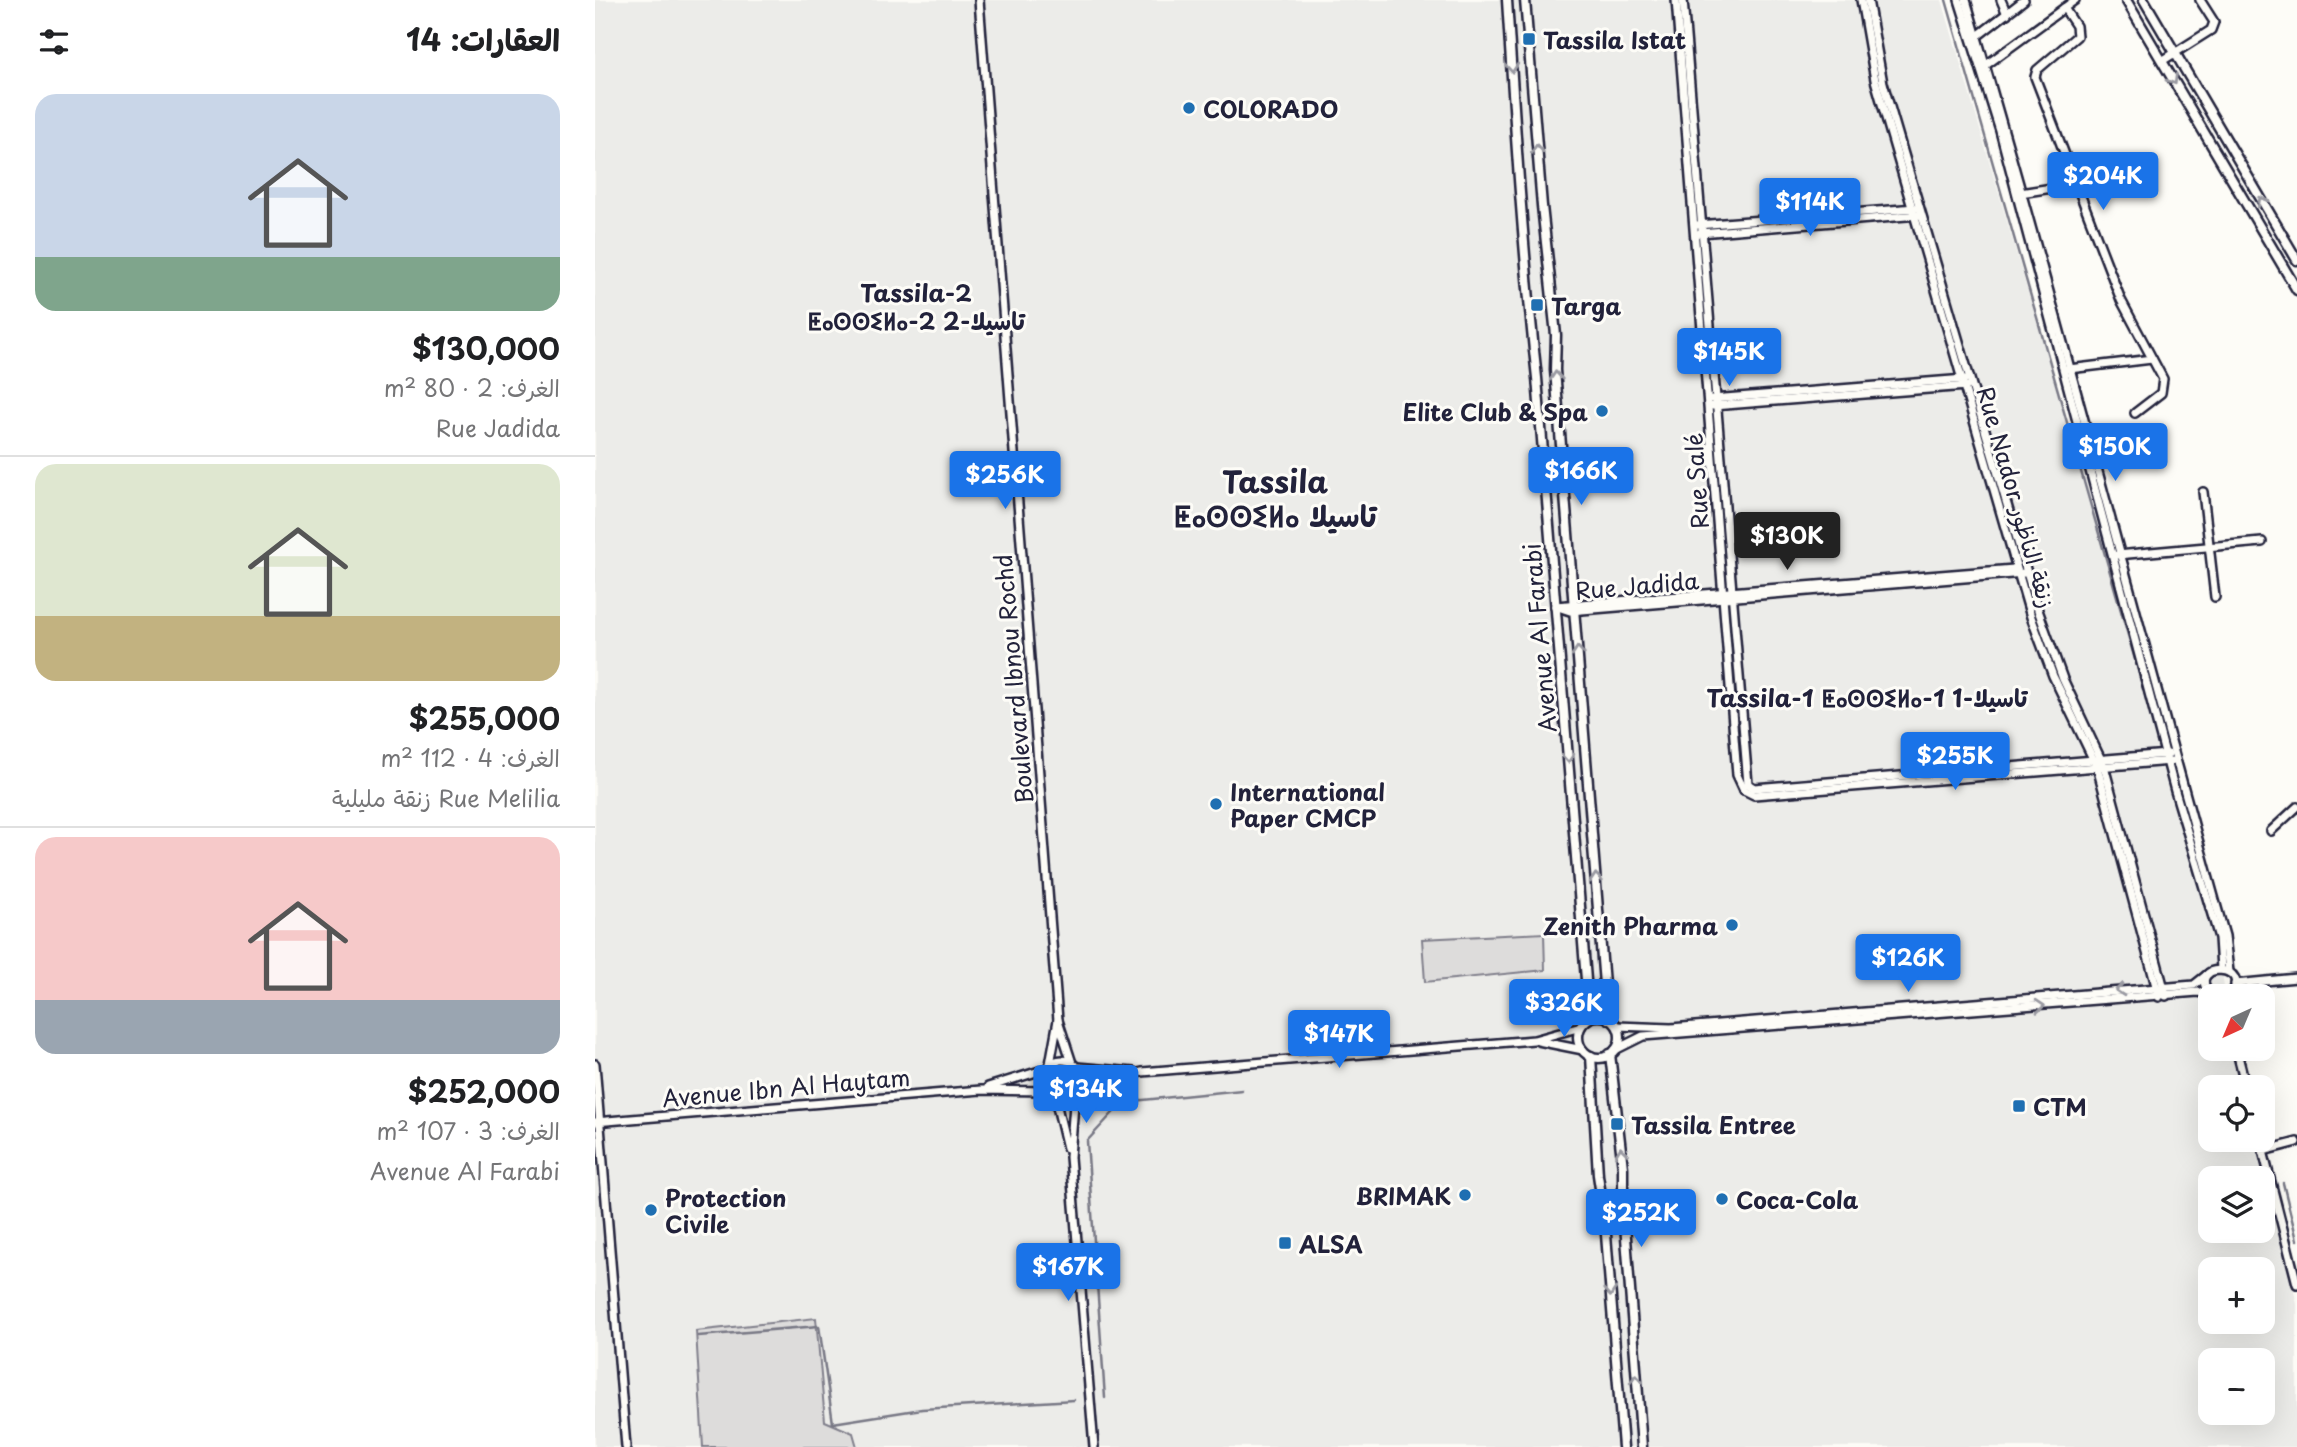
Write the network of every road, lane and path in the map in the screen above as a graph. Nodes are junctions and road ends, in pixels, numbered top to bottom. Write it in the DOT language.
graph roads {
  1 [pos="979,0"];
  2 [pos="1507,0"];
  3 [pos="1525,0"];
  4 [pos="1676,0"];
  5 [pos="1683,0"];
  6 [pos="1861,0"];
  7 [pos="1868,0"];
  8 [pos="1959,0"];
  9 [pos="1966,0"];
  10 [pos="2001,0"];
  11 [pos="2024,0"];
  12 [pos="2075,0"];
  13 [pos="2126,0"];
  14 [pos="2144,0"];
  15 [pos="2200,0"];
  16 [pos="2064,8"];
  17 [pos="2007,14"];
  18 [pos="1974,36"];
  19 [pos="2175,52"];
  20 [pos="2162,61"];
  21 [pos="1983,68"];
  22 [pos="2078,184"];
  23 [pos="2020,193"];
  24 [pos="1917,211"];
  25 [pos="1699,229"];
  26 [pos="2297,260"];
  27 [pos="2297,290"];
  28 [pos="2152,359"];
  29 [pos="2068,369"];
  30 [pos="1967,382"];
  31 [pos="1712,402"];
  32 [pos="2135,413"];
  33 [pos="2203,492"];
  34 [pos="2262,542"];
  35 [pos="2210,547"];
  36 [pos="2116,555"];
  37 [pos="2023,570"];
  38 [pos="1728,594"];
  39 [pos="2215,597"];
  40 [pos="1555,606"];
  41 [pos="1575,606"];
  42 [pos="2171,757"];
  43 [pos="2099,763"];
  44 [pos="2297,807"];
  45 [pos="2271,831"];
  46 [pos="2221,969"];
  47 [pos="2229,972"];
  48 [pos="2208,974"];
  49 [pos="2297,978"];
  50 [pos="2205,984"];
  51 [pos="2235,984"];
  52 [pos="2160,987"];
  53 [pos="2198,995"];
  54 [pos="2163,996"];
  55 [pos="1991,1005"];
  56 [pos="1609,1019"];
  57 [pos="1058,1020"];
  58 [pos="1583,1024"];
  59 [pos="1617,1026"];
  60 [pos="1534,1040"];
  61 [pos="1583,1049"];
  62 [pos="1612,1052"];
  63 [pos="1591,1056"];
  64 [pos="595,1064"];
  65 [pos="1075,1065"];
  66 [pos="1048,1067"];
  67 [pos="1142,1072"];
  68 [pos="1076,1089"];
  69 [pos="981,1090"];
  70 [pos="1051,1093"];
  71 [pos="598,1122"];
  72 [pos="2297,1142"];
  73 [pos="2275,1148"];
  74 [pos="2263,1152"];
  75 [pos="1070,1157"];
  76 [pos="2297,1284"];
  77 [pos="626,1447"];
  78 [pos="1094,1447"];
  79 [pos="1623,1447"];
  80 [pos="1642,1447"];
  1 -- 57 [label="street, Boulevard Ibnou Rochd"];
  2 -- 40 [label="street, Avenue Al Farabi, one-way"];
  41 -- 3 [label="street, Avenue Al Farabi, one-way"];
  4 -- 25 [label="street, Rue Salé"];
  5 -- 25 [label="street, Rue Salé"];
  6 -- 24 [label="street, Rue Nador زنقة الناظور"];
  7 -- 24 [label="street, Rue Nador زنقة الناظور"];
  8 -- 18 [label="street"];
  9 -- 18 [label="street"];
  10 -- 17 [label="street"];
  11 -- 17 [label="street"];
  12 -- 16 [label="street"];
  13 -- 20 [label="street"];
  14 -- 19 [label="street"];
  15 -- 19 [label="street"];
  16 -- 21 [label="street"];
  16 -- 22 [label="street"];
  17 -- 18 [label="street"];
  18 -- 21 [label="street"];
  19 -- 20 [label="street"];
  26 -- 19 [label="street, one-way"];
  20 -- 27 [label="street, one-way"];
  21 -- 23 [label="street"];
  22 -- 23 [label="street"];
  22 -- 28 [label="street"];
  23 -- 29 [label="street"];
  24 -- 25 [label="street"];
  24 -- 30 [label="street, Rue Nador زنقة الناظور"];
  25 -- 31 [label="street, Rue Salé"];
  28 -- 29 [label="street"];
  28 -- 32 [label="street"];
  29 -- 36 [label="street"];
  30 -- 31 [label="street"];
  30 -- 37 [label="street, Rue Nador زنقة الناظور"];
  31 -- 38 [label="street, Rue Salé"];
  33 -- 35 [label="street"];
  34 -- 35 [label="street"];
  35 -- 36 [label="street"];
  35 -- 39 [label="street"];
  36 -- 42 [label="street"];
  37 -- 38 [label="street, Rue Jadida"];
  37 -- 43 [label="street, Rue Nador زنقة الناظور"];
  38 -- 41 [label="street, Rue Jadida"];
  38 -- 43 [label="street, Rue Salé"];
  40 -- 41 [label="street, Rue Jadida"];
  40 -- 58 [label="street, Avenue Al Farabi, one-way"];
  56 -- 41 [label="street, Avenue Al Farabi, one-way"];
  42 -- 43 [label="street"];
  42 -- 46 [label="street"];
  42 -- 47 [label="street"];
  43 -- 52 [label="street, Rue Nador زنقة الناظور"];
  44 -- 45 [label="street"];
  46 -- 47 [label="street"];
  46 -- 48 [label="street"];
  47 -- 51 [label="street"];
  48 -- 50 [label="street"];
  48 -- 52 [label="street"];
  49 -- 51 [label="street"];
  52 -- 54 [label="street, Rue Nador زنقة الناظور"];
  52 -- 55 [label="street, one-way"];
  53 -- 54 [label="street"];
  55 -- 54 [label="street, one-way"];
  55 -- 59 [label="street"];
  55 -- 62 [label="street"];
  56 -- 58 [label="street"];
  56 -- 59 [label="street"];
  57 -- 65 [label="street, Boulevard Ibnou Rochd"];
  57 -- 66 [label="street, Boulevard Ibnou Rochd"];
  58 -- 60 [label="street"];
  58 -- 61 [label="street"];
  59 -- 62 [label="street"];
  60 -- 61 [label="street"];
  60 -- 67 [label="street"];
  61 -- 63 [label="street"];
  62 -- 63 [label="street"];
  80 -- 62 [label="street, one-way"];
  63 -- 79 [label="street, one-way"];
  64 -- 71 [label="street"];
  65 -- 66 [label="street"];
  65 -- 67 [label="street"];
  65 -- 68 [label="street"];
  66 -- 69 [label="street, Avenue Ibn Al Haytam"];
  66 -- 70 [label="street"];
  67 -- 68 [label="street"];
  68 -- 70 [label="street"];
  68 -- 75 [label="street"];
  69 -- 70 [label="street, Avenue Ibn Al Haytam"];
  69 -- 71 [label="street, Avenue Ibn Al Haytam"];
  70 -- 75 [label="street"];
  71 -- 77 [label="street"];
  72 -- 73 [label="street"];
  74 -- 76 [label="street"];
  75 -- 78 [label="street"];
}
